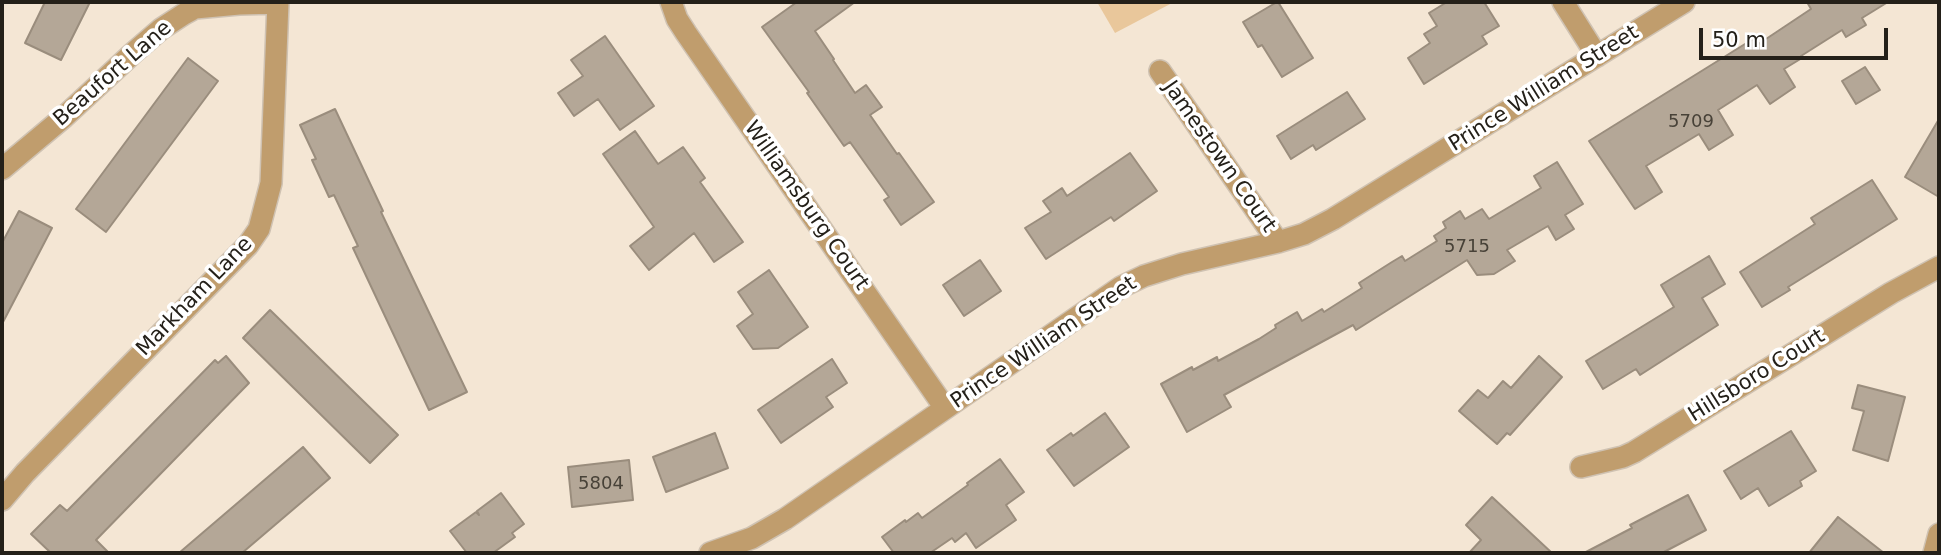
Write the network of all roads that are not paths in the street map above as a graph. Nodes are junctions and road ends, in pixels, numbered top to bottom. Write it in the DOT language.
graph roads {
  1 [pos="278,2"];
  2 [pos="671,2"];
  3 [pos="1563,2"];
  4 [pos="1684,2"];
  5 [pos="1597,56"];
  6 [pos="1160,71"];
  7 [pos="2,169"];
  8 [pos="1278,242"];
  9 [pos="1935,273"];
  10 [pos="946,408"];
  11 [pos="1581,467"];
  12 [pos="2,500"];
  13 [pos="1939,534"];
  14 [pos="710,553"];
  15 [pos="1934,553"];
  1 -- 7 [label="street, Beaufort Lane"];
  1 -- 12 [label="street, Markham Lane"];
  2 -- 10 [label="street, Williamsburg Court"];
  3 -- 5 [label="street"];
  4 -- 5 [label="street, Prince William Street"];
  5 -- 8 [label="street, Prince William Street"];
  6 -- 8 [label="street, Jamestown Court"];
  8 -- 10 [label="street, Prince William Street"];
  9 -- 11 [label="street, Hillsboro Court"];
  10 -- 14 [label="street, Prince William Street"];
  13 -- 15 [label="street"];
}
